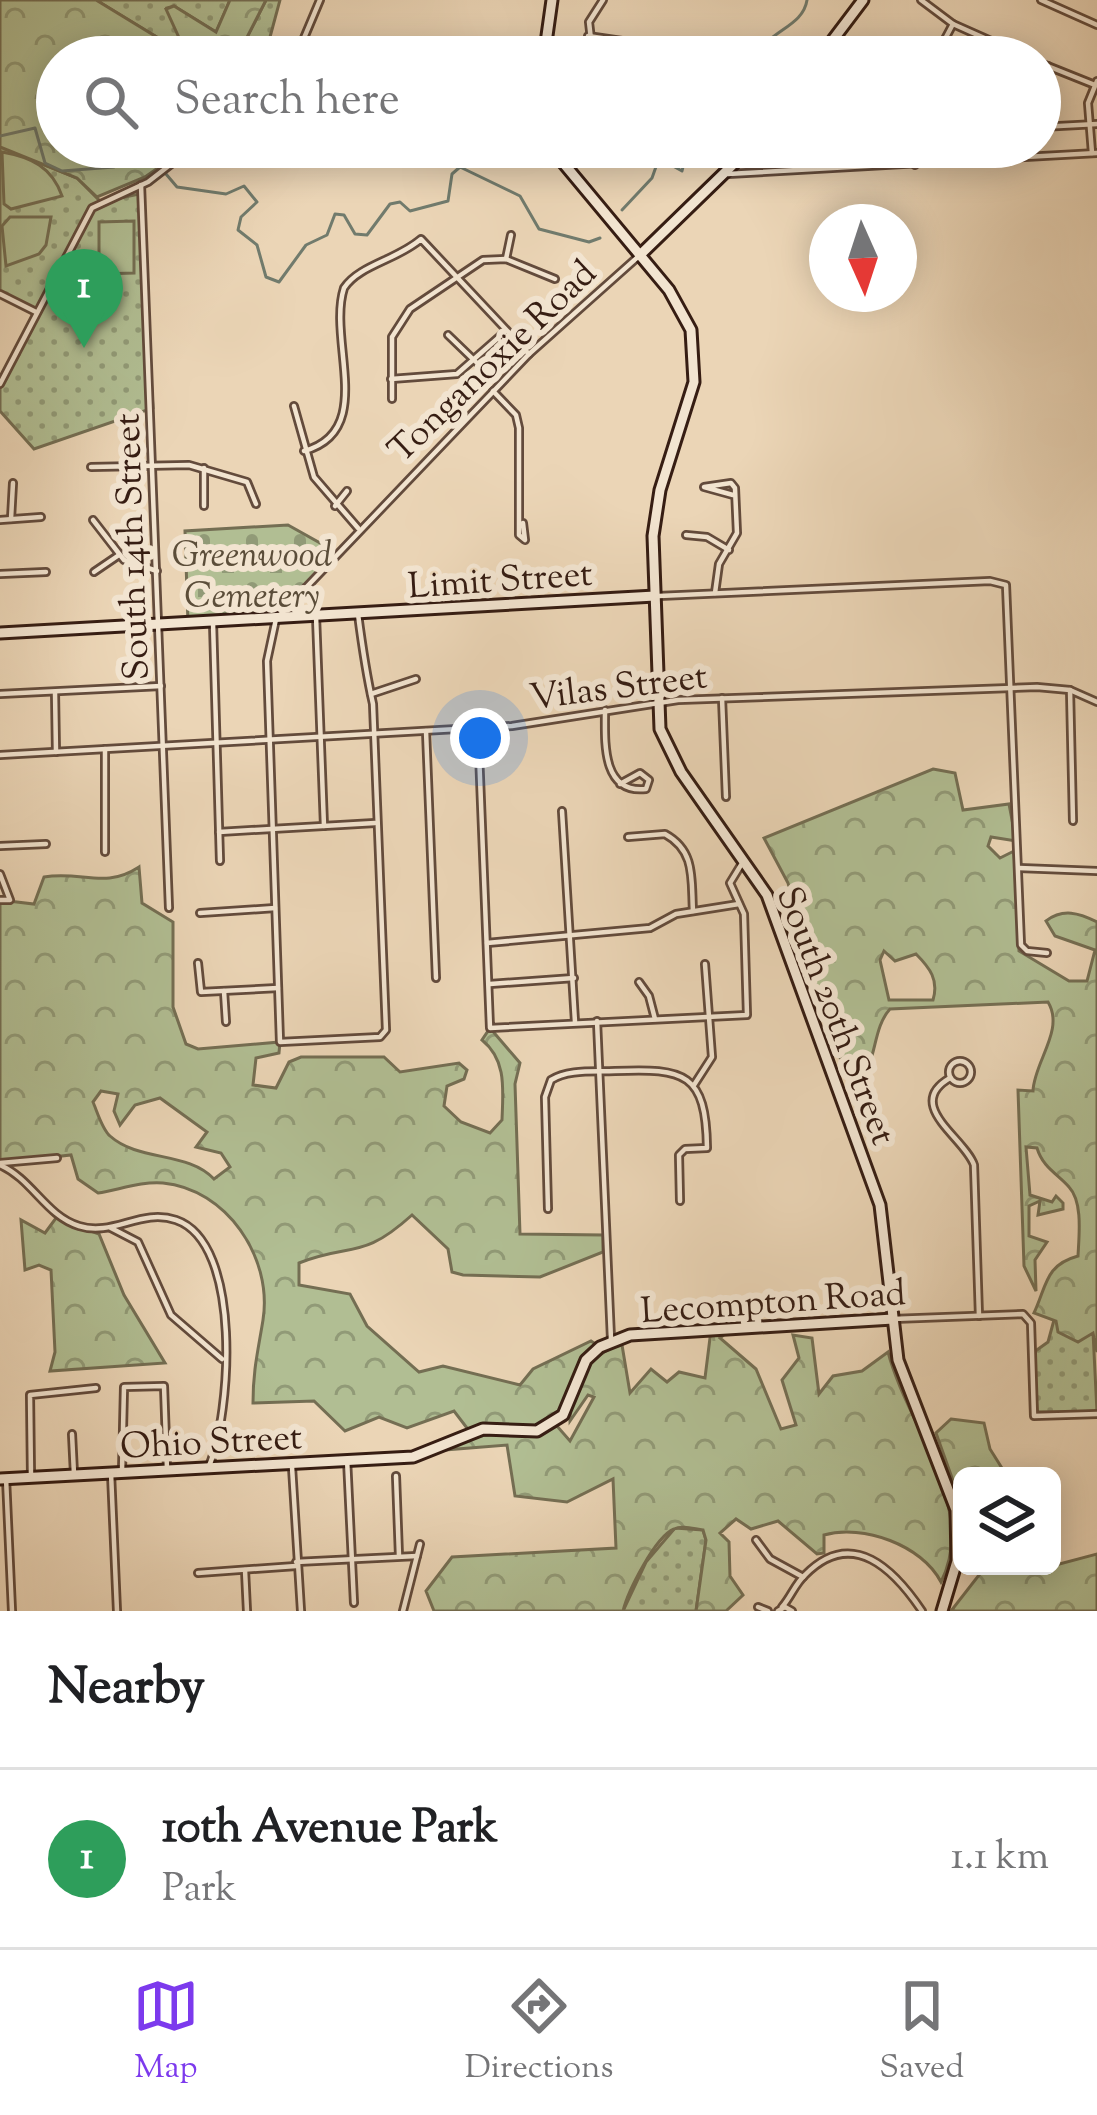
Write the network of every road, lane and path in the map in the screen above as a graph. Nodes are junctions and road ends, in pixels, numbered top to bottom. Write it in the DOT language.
graph roads {
  1 [pos="320,0"];
  2 [pos="552,0"];
  3 [pos="603,0"];
  4 [pos="862,0"];
  5 [pos="921,0"];
  6 [pos="1041,0"];
  7 [pos="1054,3"];
  8 [pos="953,24"];
  9 [pos="1097,25"];
  10 [pos="305,36"];
  11 [pos="547,36"];
  12 [pos="588,36"];
  13 [pos="835,36"];
  14 [pos="947,36"];
  15 [pos="980,36"];
  16 [pos="1061,70"];
  17 [pos="1096,83"];
  18 [pos="1093,124"];
  19 [pos="1061,126"];
  20 [pos="1094,153"];
  21 [pos="1061,155"];
  22 [pos="167,168"];
  23 [pos="568,168"];
  24 [pos="733,168"];
  25 [pos="853,168"];
  26 [pos="728,174"];
  27 [pos="141,185"];
  28 [pos="511,236"];
  29 [pos="640,255"];
  30 [pos="506,259"];
  31 [pos="455,276"];
  32 [pos="555,279"];
  33 [pos="0,294"];
  34 [pos="36,312"];
  35 [pos="506,331"];
  36 [pos="448,335"];
  37 [pos="529,354"];
  38 [pos="476,362"];
  39 [pos="391,379"];
  40 [pos="0,384"];
  41 [pos="494,391"];
  42 [pos="392,399"];
  43 [pos="294,406"];
  44 [pos="304,451"];
  45 [pos="154,466"];
  46 [pos="91,467"];
  47 [pos="204,468"];
  48 [pos="13,483"];
  49 [pos="347,491"];
  50 [pos="733,495"];
  51 [pos="256,505"];
  52 [pos="204,506"];
  53 [pos="334,506"];
  54 [pos="40,517"];
  55 [pos="11,519"];
  56 [pos="0,520"];
  57 [pos="93,520"];
  58 [pos="523,523"];
  59 [pos="358,528"];
  60 [pos="686,535"];
  61 [pos="729,550"];
  62 [pos="118,554"];
  63 [pos="157,571"];
  64 [pos="46,572"];
  65 [pos="94,572"];
  66 [pos="0,574"];
  67 [pos="717,593"];
  68 [pos="655,596"];
  69 [pos="358,614"];
  70 [pos="316,616"];
  71 [pos="276,619"];
  72 [pos="213,623"];
  73 [pos="159,624"];
  74 [pos="0,633"];
  75 [pos="416,679"];
  76 [pos="1069,680"];
  77 [pos="161,686"];
  78 [pos="1011,688"];
  79 [pos="1069,690"];
  80 [pos="55,692"];
  81 [pos="0,694"];
  82 [pos="370,694"];
  83 [pos="722,698"];
  84 [pos="658,701"];
  85 [pos="1097,702"];
  86 [pos="605,710"];
  87 [pos="478,728"];
  88 [pos="426,730"];
  89 [pos="374,734"];
  90 [pos="321,736"];
  91 [pos="269,740"];
  92 [pos="217,743"];
  93 [pos="163,746"];
  94 [pos="105,749"];
  95 [pos="56,752"];
  96 [pos="0,755"];
  97 [pos="620,784"];
  98 [pos="726,797"];
  99 [pos="562,811"];
  100 [pos="1073,820"];
  101 [pos="376,824"];
  102 [pos="324,826"];
  103 [pos="273,829"];
  104 [pos="219,832"];
  105 [pos="628,837"];
  106 [pos="46,844"];
  107 [pos="0,846"];
  108 [pos="105,852"];
  109 [pos="220,861"];
  110 [pos="747,862"];
  111 [pos="1019,868"];
  112 [pos="1097,871"];
  113 [pos="0,874"];
  114 [pos="0,900"];
  115 [pos="739,904"];
  116 [pos="169,908"];
  117 [pos="275,908"];
  118 [pos="693,911"];
  119 [pos="200,913"];
  120 [pos="573,937"];
  121 [pos="488,943"];
  122 [pos="1047,953"];
  123 [pos="198,963"];
  124 [pos="705,964"];
  125 [pos="436,978"];
  126 [pos="574,978"];
  127 [pos="639,982"];
  128 [pos="489,984"];
  129 [pos="278,988"];
  130 [pos="224,991"];
  131 [pos="711,1017"];
  132 [pos="655,1019"];
  133 [pos="597,1021"];
  134 [pos="226,1022"];
  135 [pos="575,1022"];
  136 [pos="599,1072"];
  137 [pos="950,1078"];
  138 [pos="694,1085"];
  139 [pos="57,1158"];
  140 [pos="21,1161"];
  141 [pos="0,1164"];
  142 [pos="16,1172"];
  143 [pos="680,1201"];
  144 [pos="548,1209"];
  145 [pos="128,1222"];
  146 [pos="111,1228"];
  147 [pos="128,1234"];
  148 [pos="979,1316"];
  149 [pos="892,1319"];
  150 [pos="612,1342"];
  151 [pos="224,1359"];
  152 [pos="96,1388"];
  153 [pos="1097,1414"];
  154 [pos="72,1435"];
  155 [pos="425,1454"];
  156 [pos="347,1459"];
  157 [pos="292,1462"];
  158 [pos="209,1466"];
  159 [pos="167,1469"];
  160 [pos="116,1472"];
  161 [pos="74,1474"];
  162 [pos="396,1476"];
  163 [pos="32,1477"];
  164 [pos="3,1479"];
  165 [pos="756,1540"];
  166 [pos="420,1544"];
  167 [pos="399,1556"];
  168 [pos="417,1556"];
  169 [pos="352,1559"];
  170 [pos="296,1564"];
  171 [pos="245,1570"];
  172 [pos="198,1573"];
  173 [pos="803,1577"];
  174 [pos="11,1585"];
  175 [pos="0,1586"];
  176 [pos="354,1603"];
  177 [pos="758,1607"];
  178 [pos="787,1610"];
  179 [pos="12,1611"];
  180 [pos="116,1611"];
  181 [pos="247,1611"];
  182 [pos="301,1611"];
  183 [pos="404,1611"];
  184 [pos="767,1611"];
  185 [pos="922,1611"];
  186 [pos="942,1611"];
  1 -- 10 [label="street"];
  2 -- 11 [label="street"];
  3 -- 12 [label="street"];
  4 -- 13 [label="street"];
  5 -- 8 [label="street"];
  6 -- 7 [label="street"];
  7 -- 9 [label="street"];
  8 -- 14 [label="street"];
  8 -- 15 [label="street"];
  16 -- 17 [label="street"];
  17 -- 18 [label="street"];
  18 -- 19 [label="street"];
  18 -- 20 [label="street"];
  20 -- 21 [label="street"];
  22 -- 27 [label="street"];
  23 -- 29 [label="street, South 20th Street"];
  24 -- 26 [label="street, Tonganoxie Road"];
  25 -- 26 [label="street"];
  26 -- 29 [label="street, Tonganoxie Road"];
  27 -- 34 [label="street"];
  27 -- 45 [label="street, South 14th Street"];
  28 -- 30 [label="street"];
  29 -- 37 [label="street, Tonganoxie Road"];
  29 -- 68 [label="street, South 20th Street"];
  30 -- 31 [label="street"];
  30 -- 32 [label="street"];
  31 -- 35 [label="street"];
  31 -- 39 [label="street"];
  31 -- 44 [label="street"];
  33 -- 34 [label="street"];
  34 -- 40 [label="street"];
  35 -- 37 [label="street"];
  35 -- 38 [label="street"];
  36 -- 38 [label="street"];
  37 -- 41 [label="street, Tonganoxie Road"];
  38 -- 39 [label="street"];
  39 -- 42 [label="street"];
  41 -- 58 [label="street"];
  41 -- 59 [label="street, Tonganoxie Road"];
  43 -- 44 [label="street"];
  44 -- 53 [label="street"];
  45 -- 46 [label="street"];
  45 -- 47 [label="street"];
  45 -- 63 [label="street, South 14th Street"];
  47 -- 51 [label="street"];
  47 -- 52 [label="street"];
  48 -- 55 [label="street"];
  49 -- 53 [label="street"];
  50 -- 50 [label="street"];
  50 -- 61 [label="street"];
  53 -- 59 [label="street"];
  54 -- 55 [label="street"];
  55 -- 56 [label="street"];
  57 -- 62 [label="street"];
  59 -- 71 [label="street, Tonganoxie Road"];
  60 -- 61 [label="street"];
  61 -- 67 [label="street"];
  62 -- 63 [label="street"];
  62 -- 65 [label="street"];
  63 -- 73 [label="street, South 14th Street"];
  64 -- 66 [label="street"];
  67 -- 68 [label="street, Limit Street"];
  67 -- 78 [label="street, Limit Street"];
  68 -- 69 [label="street, Limit Street"];
  68 -- 84 [label="street, South 20th Street"];
  69 -- 70 [label="street, Limit Street"];
  69 -- 82 [label="street"];
  70 -- 71 [label="street, Limit Street"];
  70 -- 90 [label="street"];
  71 -- 72 [label="street, Limit Street"];
  71 -- 91 [label="street"];
  72 -- 73 [label="street, Limit Street"];
  72 -- 92 [label="street"];
  73 -- 74 [label="street, Limit Street"];
  73 -- 77 [label="street, South 14th Street"];
  75 -- 82 [label="street"];
  76 -- 79 [label="street"];
  77 -- 80 [label="street"];
  77 -- 93 [label="street, South 14th Street"];
  78 -- 79 [label="street, Vilas Street"];
  78 -- 83 [label="street, Vilas Street"];
  78 -- 111 [label="street"];
  79 -- 85 [label="street, Vilas Street"];
  79 -- 100 [label="street"];
  80 -- 81 [label="street"];
  80 -- 95 [label="street"];
  82 -- 89 [label="street"];
  83 -- 84 [label="street, Vilas Street"];
  83 -- 98 [label="street"];
  84 -- 86 [label="street, Vilas Street"];
  84 -- 110 [label="street, South 20th Street"];
  86 -- 87 [label="street, Vilas Street"];
  86 -- 97 [label="street"];
  87 -- 88 [label="street, Vilas Street"];
  87 -- 121 [label="street"];
  88 -- 89 [label="street, Vilas Street"];
  88 -- 125 [label="street"];
  89 -- 90 [label="street, Vilas Street"];
  89 -- 101 [label="street"];
  90 -- 91 [label="street, Vilas Street"];
  90 -- 102 [label="street"];
  91 -- 92 [label="street, Vilas Street"];
  91 -- 103 [label="street"];
  92 -- 93 [label="street, Vilas Street"];
  92 -- 104 [label="street"];
  93 -- 94 [label="street, Vilas Street"];
  93 -- 116 [label="street, South 14th Street"];
  94 -- 95 [label="street, Vilas Street"];
  94 -- 108 [label="street"];
  95 -- 96 [label="street, Vilas Street"];
  97 -- 97 [label="street"];
  99 -- 120 [label="street"];
  101 -- 102 [label="street"];
  101 -- 129 [label="street"];
  102 -- 103 [label="street"];
  103 -- 104 [label="street"];
  103 -- 117 [label="street"];
  104 -- 109 [label="street"];
  105 -- 118 [label="street"];
  106 -- 107 [label="street"];
  110 -- 115 [label="street"];
  110 -- 149 [label="street, South 20th Street"];
  111 -- 112 [label="street"];
  111 -- 122 [label="street"];
  113 -- 114 [label="street"];
  115 -- 118 [label="street"];
  115 -- 131 [label="street"];
  117 -- 119 [label="street"];
  117 -- 129 [label="street"];
  118 -- 120 [label="street"];
  120 -- 121 [label="street"];
  120 -- 126 [label="street"];
  121 -- 128 [label="street"];
  123 -- 130 [label="street"];
  124 -- 131 [label="street"];
  126 -- 128 [label="street"];
  126 -- 135 [label="street"];
  127 -- 132 [label="street"];
  128 -- 135 [label="street"];
  129 -- 130 [label="street"];
  130 -- 134 [label="street"];
  131 -- 132 [label="street"];
  131 -- 138 [label="street"];
  132 -- 133 [label="street"];
  133 -- 135 [label="street"];
  133 -- 136 [label="street"];
  136 -- 138 [label="street"];
  136 -- 144 [label="street"];
  136 -- 150 [label="street"];
  137 -- 148 [label="street"];
  138 -- 143 [label="street"];
  139 -- 140 [label="street"];
  140 -- 141 [label="street"];
  140 -- 142 [label="street"];
  141 -- 142 [label="street"];
  142 -- 146 [label="street"];
  145 -- 146 [label="street"];
  145 -- 147 [label="street"];
  145 -- 151 [label="street"];
  146 -- 147 [label="street"];
  147 -- 151 [label="street"];
  148 -- 149 [label="street, Lecompton Road"];
  148 -- 153 [label="street, Lecompton Road"];
  149 -- 150 [label="street, Lecompton Road"];
  149 -- 186 [label="street, South 20th Street"];
  150 -- 155 [label="street, Lecompton Road"];
  151 -- 158 [label="street"];
  152 -- 163 [label="street"];
  154 -- 161 [label="street"];
  155 -- 156 [label="street, Ohio Street"];
  156 -- 157 [label="street, Ohio Street"];
  156 -- 169 [label="street"];
  157 -- 158 [label="street, Ohio Street"];
  157 -- 170 [label="street"];
  158 -- 159 [label="street, Ohio Street"];
  159 -- 160 [label="street, Ohio Street"];
  159 -- 160 [label="street"];
  160 -- 161 [label="street, Ohio Street"];
  160 -- 180 [label="street"];
  161 -- 163 [label="street, Ohio Street"];
  162 -- 167 [label="street"];
  163 -- 164 [label="street, Ohio Street"];
  164 -- 174 [label="street"];
  165 -- 173 [label="street"];
  166 -- 168 [label="street"];
  167 -- 168 [label="street"];
  167 -- 169 [label="street"];
  168 -- 183 [label="street"];
  169 -- 170 [label="street"];
  169 -- 176 [label="street"];
  170 -- 171 [label="street"];
  170 -- 182 [label="street"];
  171 -- 172 [label="street"];
  171 -- 181 [label="street"];
  173 -- 178 [label="street"];
  173 -- 185 [label="street"];
  174 -- 175 [label="street"];
  174 -- 179 [label="street"];
  177 -- 184 [label="street"];
  178 -- 184 [label="street"];
}
